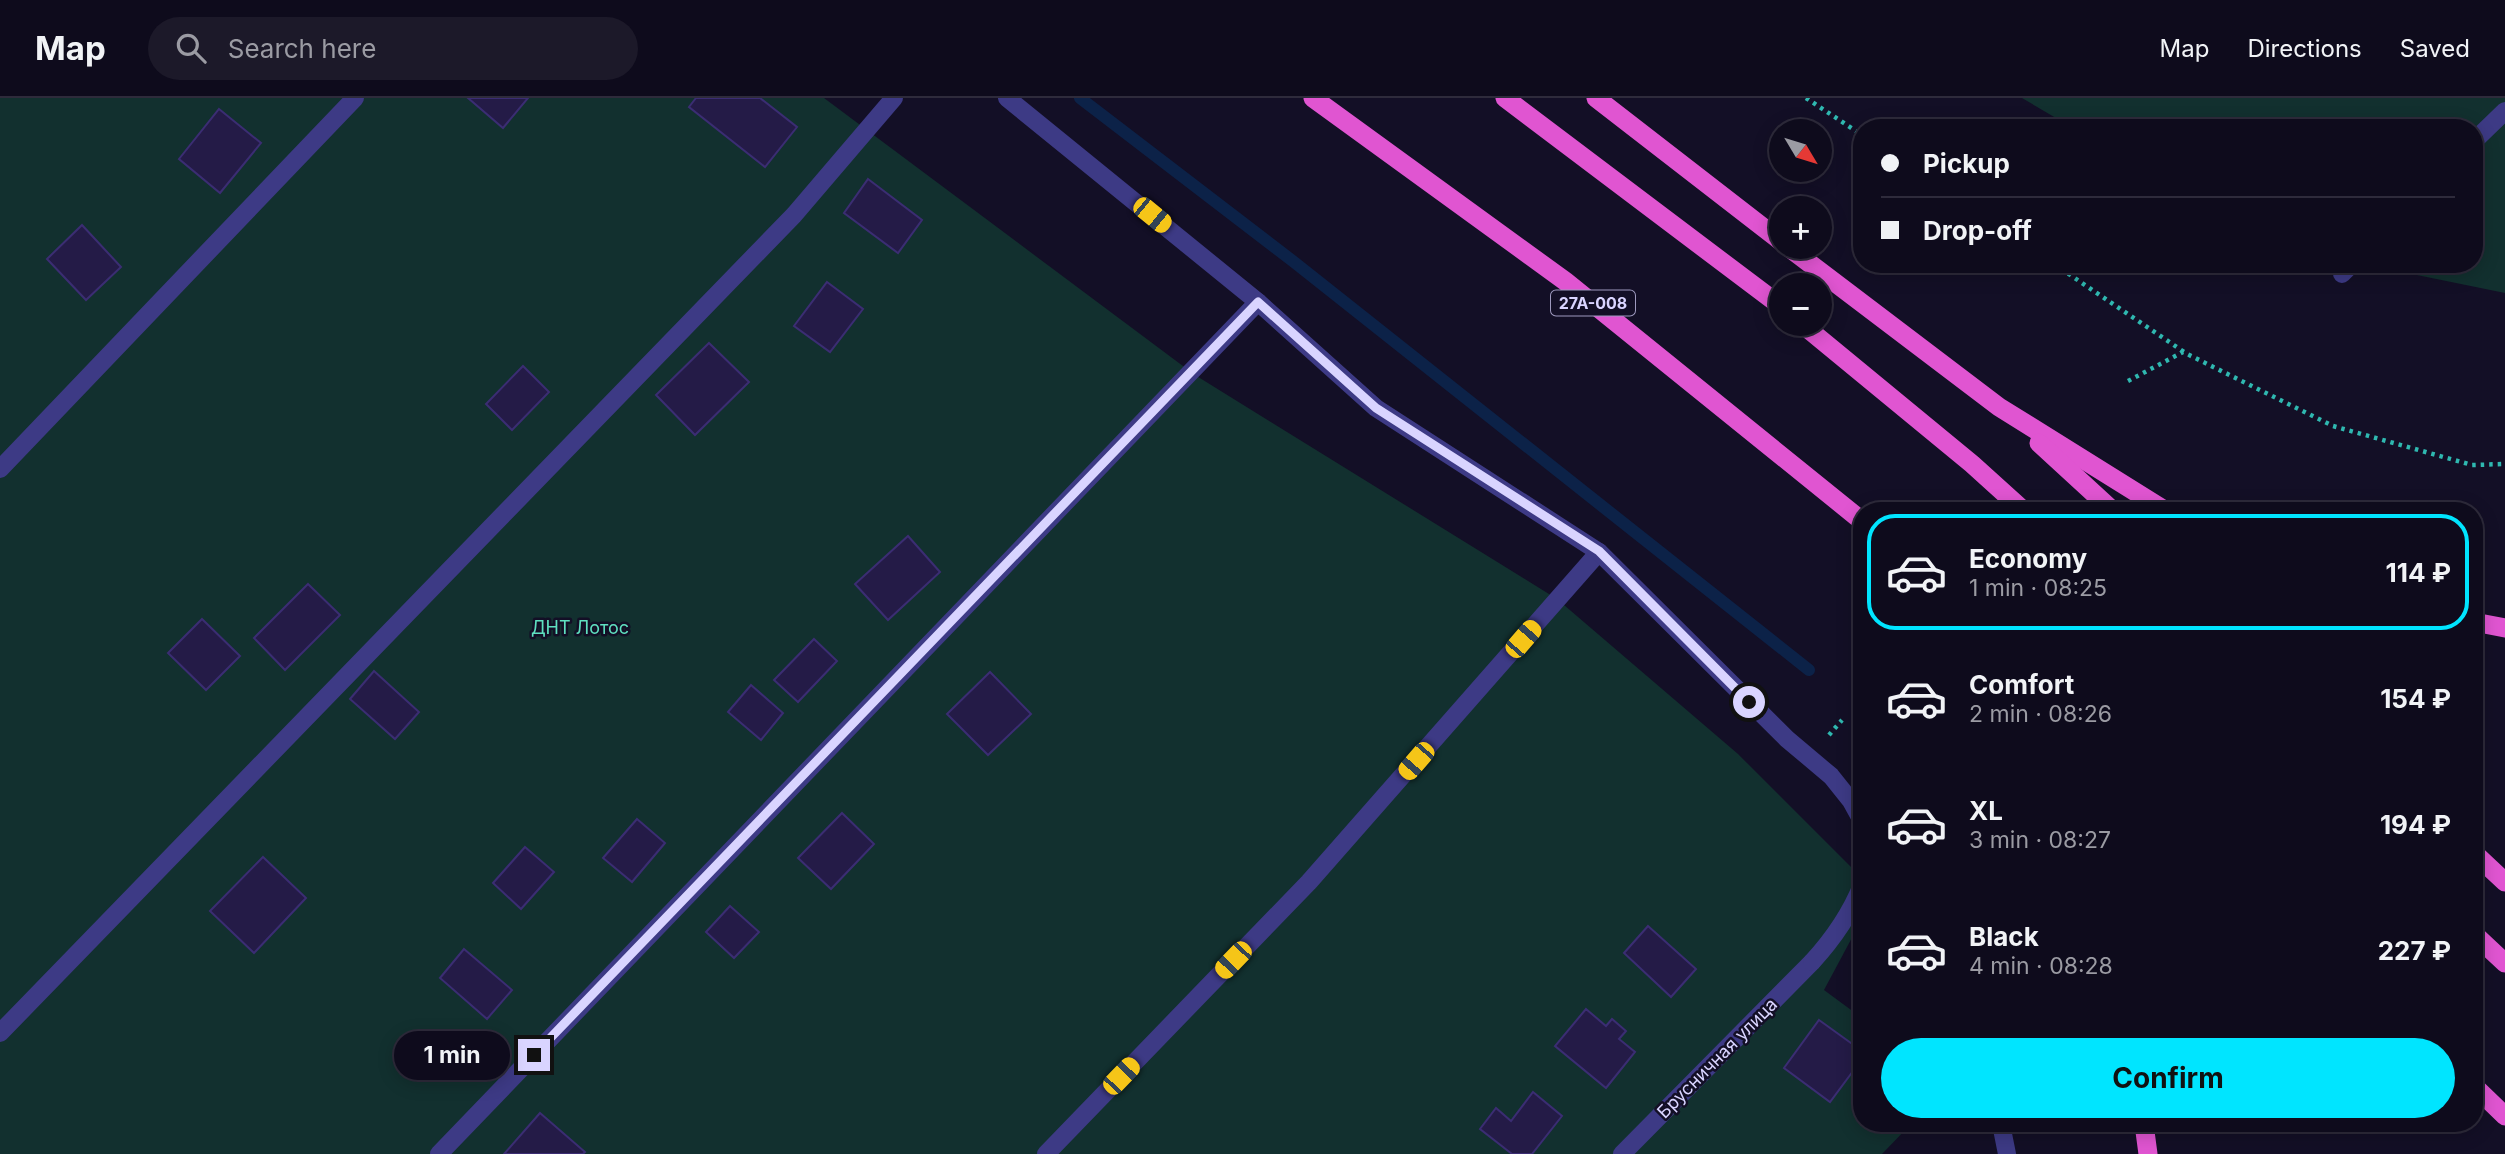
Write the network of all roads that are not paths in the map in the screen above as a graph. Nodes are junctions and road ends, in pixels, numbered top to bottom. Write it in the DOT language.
graph roads {
  1 [pos="355,98"];
  2 [pos="894,98"];
  3 [pos="1007,98"];
  4 [pos="1314,98"];
  5 [pos="1505,98"];
  6 [pos="1596,98"];
  7 [pos="2505,111"];
  8 [pos="2483,132"];
  9 [pos="1769,232"];
  10 [pos="1804,259"];
  11 [pos="1769,297"];
  12 [pos="1258,302"];
  13 [pos="1817,336"];
  14 [pos="1999,407"];
  15 [pos="0,469"];
  16 [pos="2014,502"];
  17 [pos="2103,502"];
  18 [pos="2152,502"];
  19 [pos="1853,514"];
  20 [pos="1599,551"];
  21 [pos="2483,624"];
  22 [pos="2505,628"];
  23 [pos="1853,805"];
  24 [pos="2483,861"];
  25 [pos="2505,882"];
  26 [pos="1853,906"];
  27 [pos="2483,942"];
  28 [pos="2505,963"];
  29 [pos="0,1033"];
  30 [pos="2483,1095"];
  31 [pos="2505,1116"];
  32 [pos="2003,1132"];
  33 [pos="2145,1132"];
  34 [pos="439,1154"];
  35 [pos="1046,1154"];
  36 [pos="1622,1154"];
  37 [pos="2007,1154"];
  38 [pos="2148,1154"];
  1 -- 15 [label="street"];
  2 -- 29 [label="street"];
  3 -- 12 [label="street"];
  4 -- 19 [label="highway, 27А-008"];
  5 -- 11 [label="highway"];
  6 -- 9 [label="highway"];
  7 -- 8 [label="street"];
  10 -- 14 [label="highway"];
  12 -- 20 [label="street"];
  12 -- 34 [label="street"];
  13 -- 16 [label="highway"];
  14 -- 17 [label="highway"];
  14 -- 18 [label="highway"];
  20 -- 23 [label="street"];
  20 -- 35 [label="street"];
  21 -- 22 [label="highway"];
  24 -- 25 [label="highway"];
  26 -- 36 [label="street, Брусничная улица"];
  27 -- 28 [label="highway"];
  30 -- 31 [label="highway"];
  32 -- 37 [label="street"];
  33 -- 38 [label="highway"];
}
